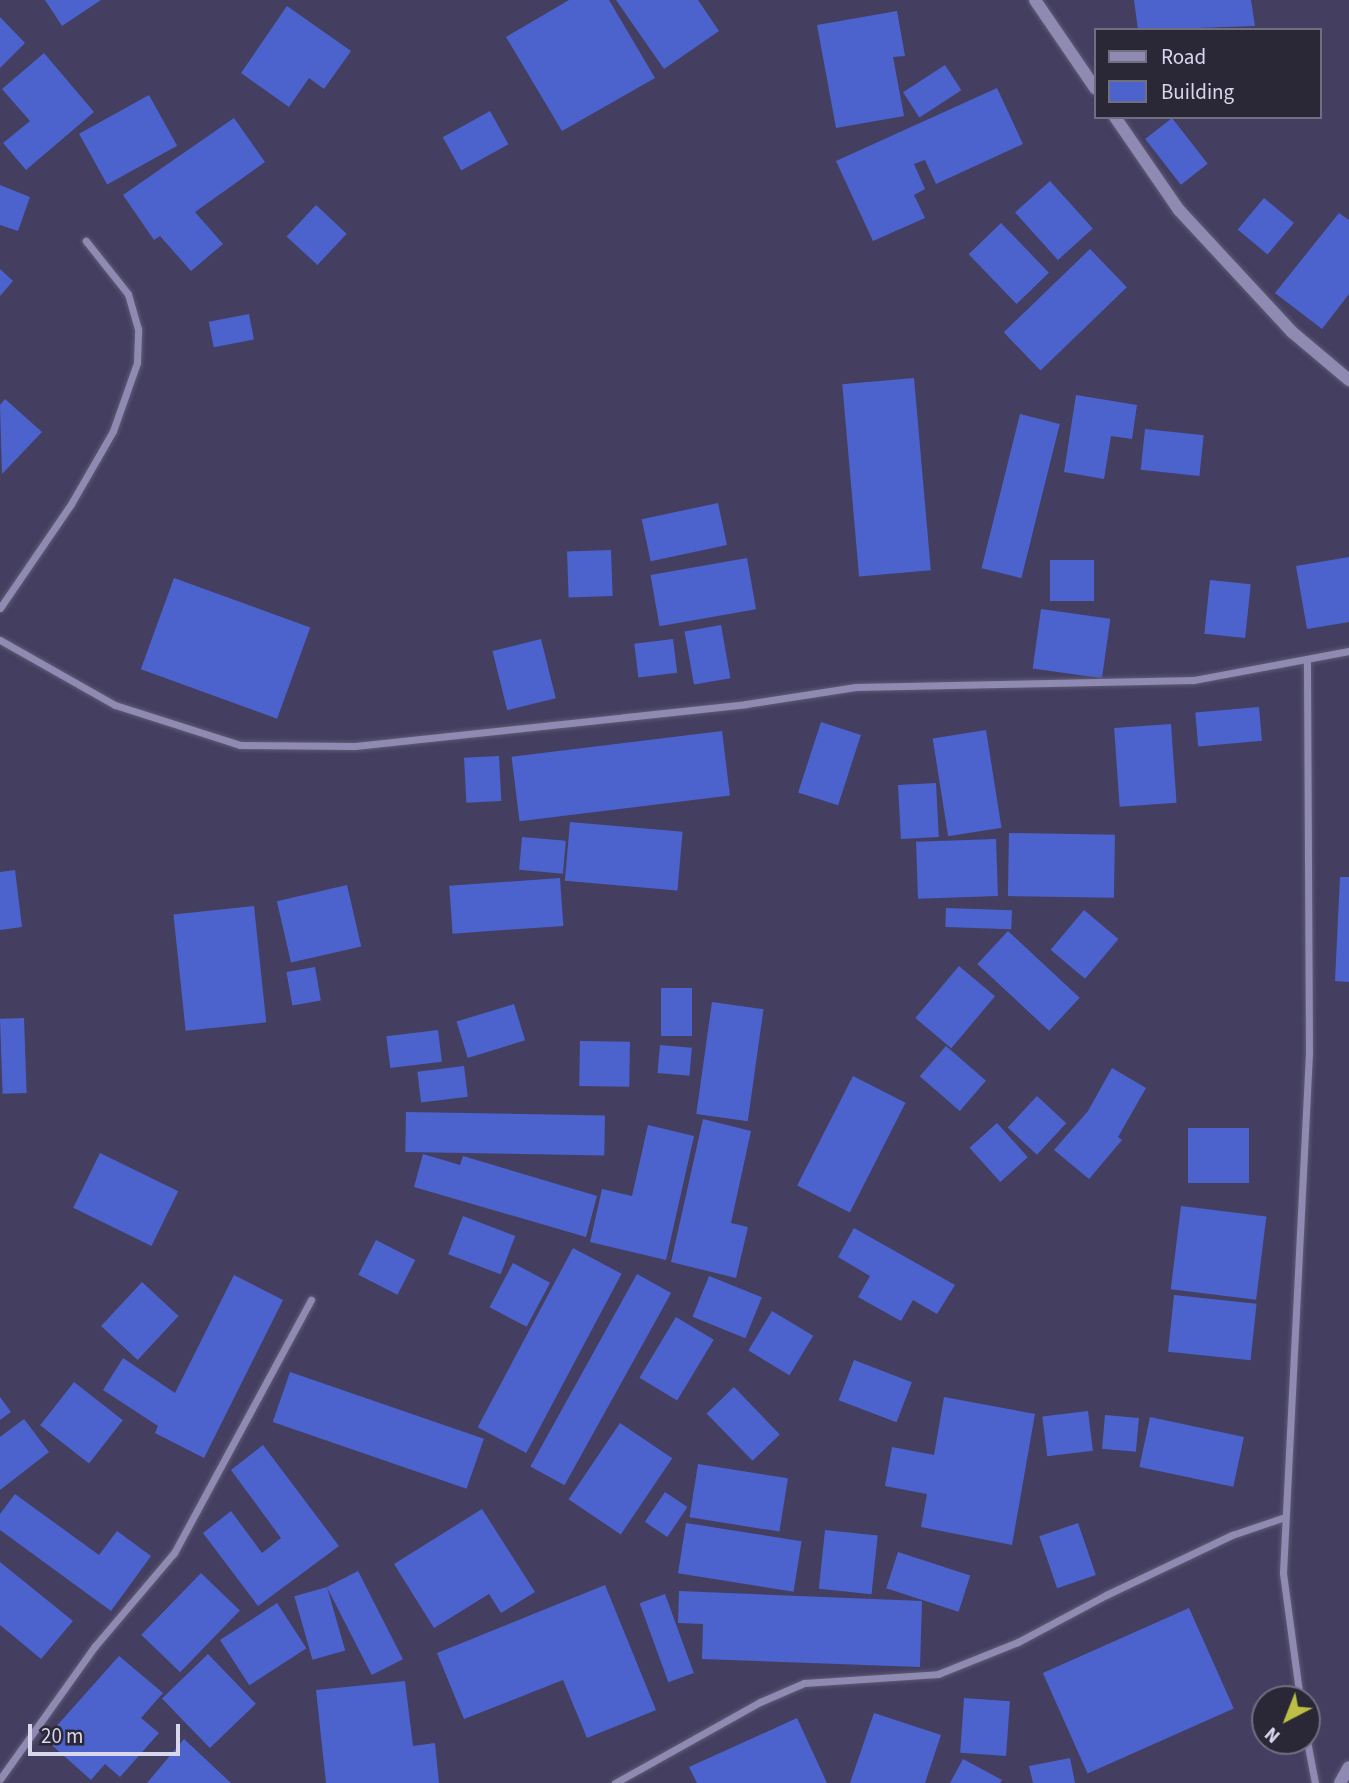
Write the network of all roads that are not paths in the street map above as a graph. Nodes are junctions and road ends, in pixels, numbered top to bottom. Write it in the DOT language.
graph roads {
  1 [pos="1035,0"];
  2 [pos="1094,87"];
  3 [pos="1116,119"];
  4 [pos="86,241"];
  5 [pos="1349,380"];
  6 [pos="0,608"];
  7 [pos="0,640"];
  8 [pos="1349,651"];
  9 [pos="1307,659"];
  10 [pos="311,1300"];
  11 [pos="1285,1517"];
  12 [pos="1298,1685"];
  13 [pos="1310,1755"];
  14 [pos="1349,1768"];
  15 [pos="0,1779"];
  16 [pos="615,1783"];
  17 [pos="1315,1783"];
  18 [pos="1340,1783"];
  1 -- 2 [label="street"];
  3 -- 5 [label="street"];
  4 -- 6 [label="street"];
  7 -- 9 [label="street"];
  8 -- 9 [label="street"];
  9 -- 11 [label="street"];
  10 -- 15 [label="street"];
  11 -- 12 [label="street"];
  11 -- 16 [label="street"];
  13 -- 17 [label="street"];
  14 -- 18 [label="street"];
}
